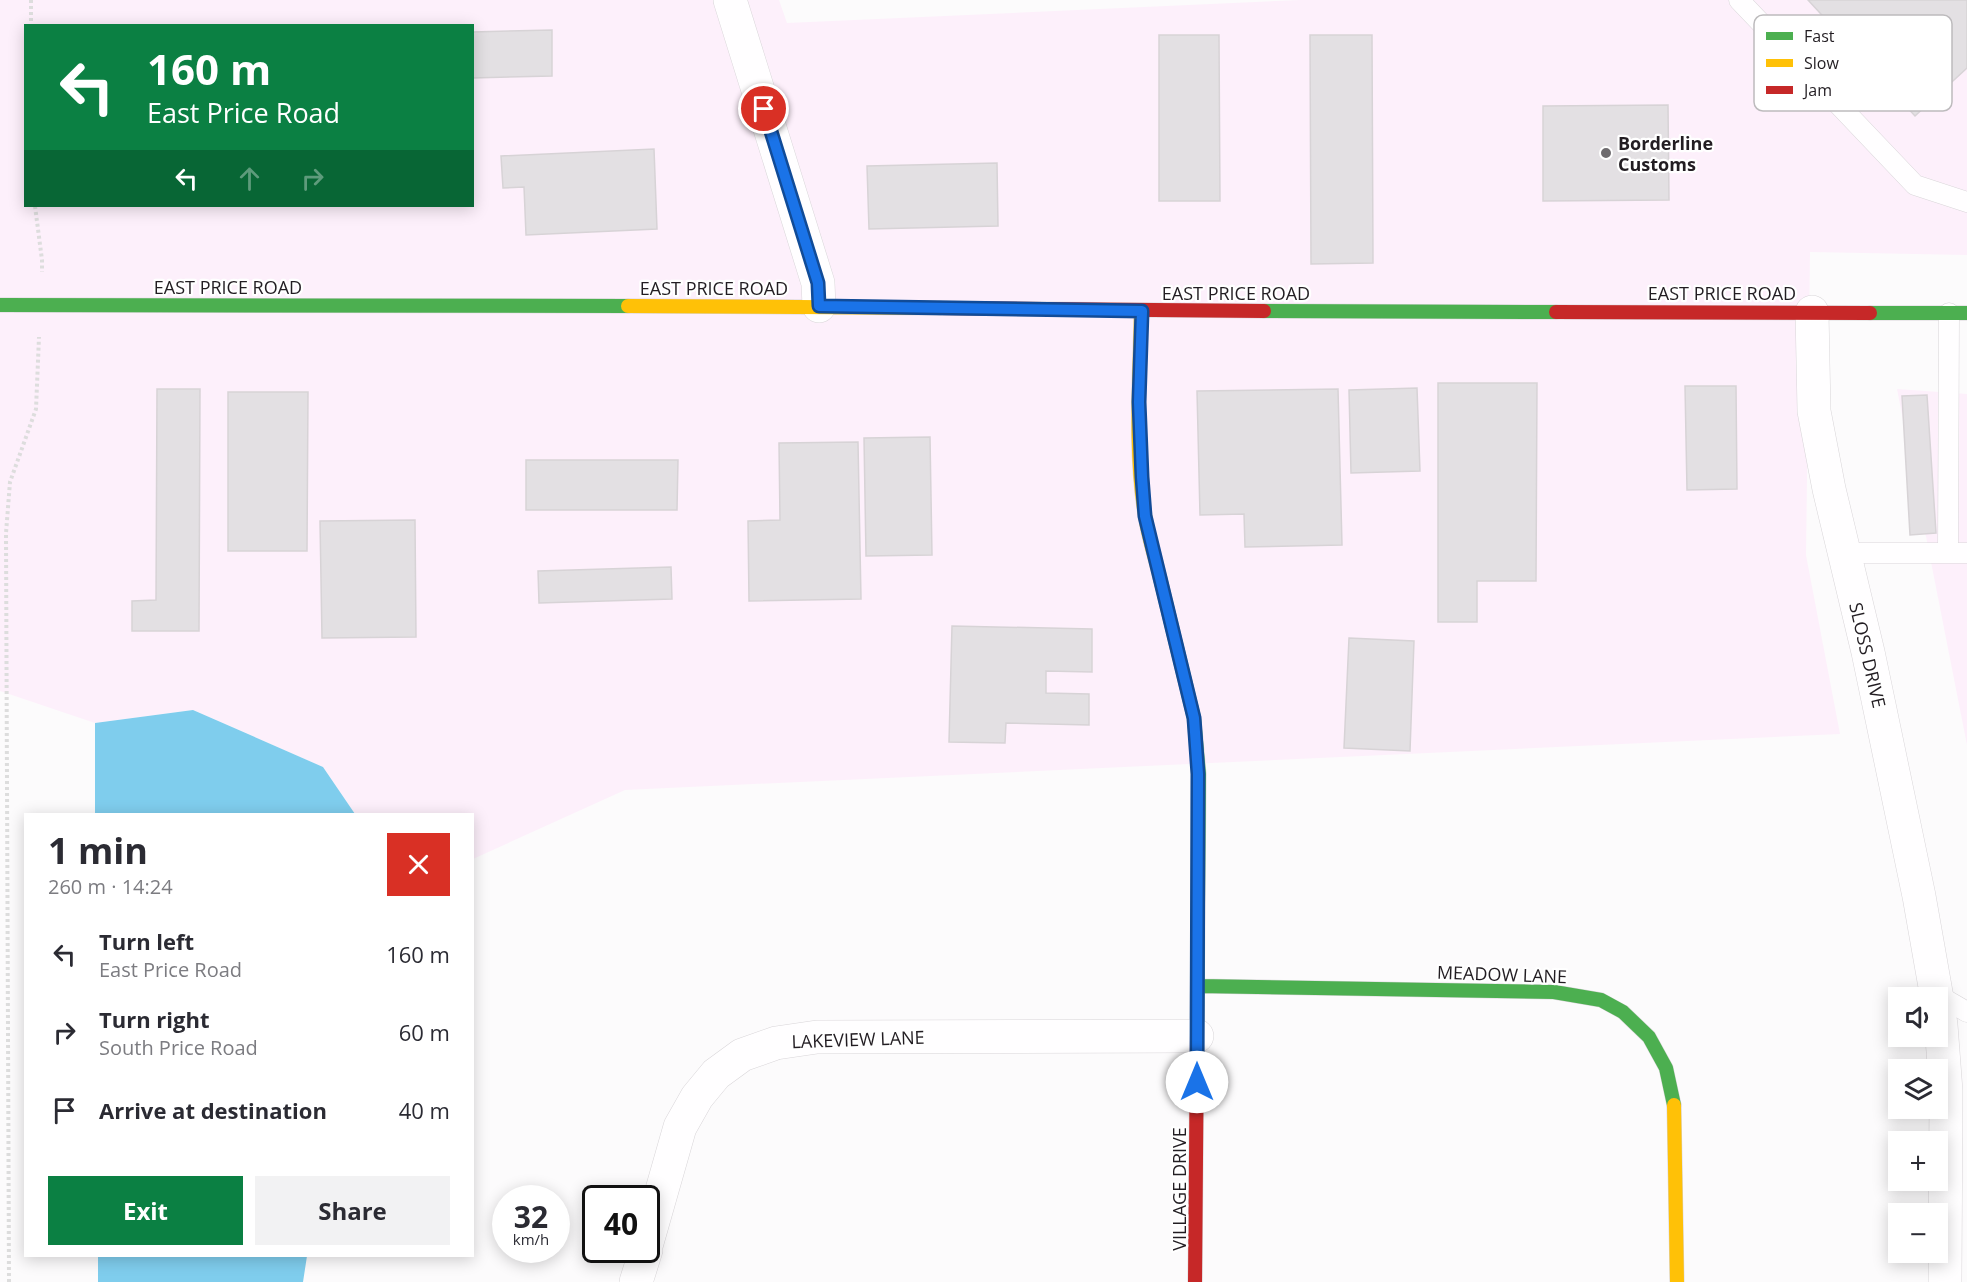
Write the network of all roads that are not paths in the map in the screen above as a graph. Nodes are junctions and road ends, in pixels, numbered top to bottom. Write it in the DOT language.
graph roads {
  1 [pos="730,0"];
  2 [pos="1739,0"];
  3 [pos="1754,16"];
  4 [pos="1845,111"];
  5 [pos="1967,202"];
  6 [pos="0,305"];
  7 [pos="819,306"];
  8 [pos="1142,311"];
  9 [pos="1812,312"];
  10 [pos="1958,313"];
  11 [pos="1845,553"];
  12 [pos="1957,553"];
  13 [pos="1197,986"];
  14 [pos="1935,987"];
  15 [pos="1948,1003"];
  16 [pos="1967,1011"];
  17 [pos="1197,1036"];
  18 [pos="1943,1047"];
  19 [pos="660,1198"];
  20 [pos="642,1263"];
  21 [pos="636,1282"];
  22 [pos="1195,1282"];
  23 [pos="1677,1282"];
  24 [pos="1946,1282"];
  1 -- 7 [label="street"];
  2 -- 3 [label="lane"];
  4 -- 5 [label="lane"];
  6 -- 7 [label="main road, EAST PRICE ROAD"];
  7 -- 8 [label="main road, EAST PRICE ROAD"];
  8 -- 9 [label="main road, EAST PRICE ROAD"];
  8 -- 13 [label="main road, VILLAGE DRIVE"];
  9 -- 10 [label="main road, EAST PRICE ROAD"];
  9 -- 11 [label="street, SLOSS DRIVE"];
  10 -- 12 [label="lane"];
  11 -- 12 [label="lane"];
  11 -- 14 [label="street, SLOSS DRIVE"];
  13 -- 17 [label="main road, VILLAGE DRIVE"];
  13 -- 23 [label="main road, MEADOW LANE"];
  15 -- 16 [label="lane"];
  17 -- 19 [label="street, LAKEVIEW LANE"];
  17 -- 22 [label="main road, VILLAGE DRIVE"];
  18 -- 24 [label="street, SLOSS DRIVE"];
  20 -- 21 [label="street, LAKEVIEW LANE"];
}
